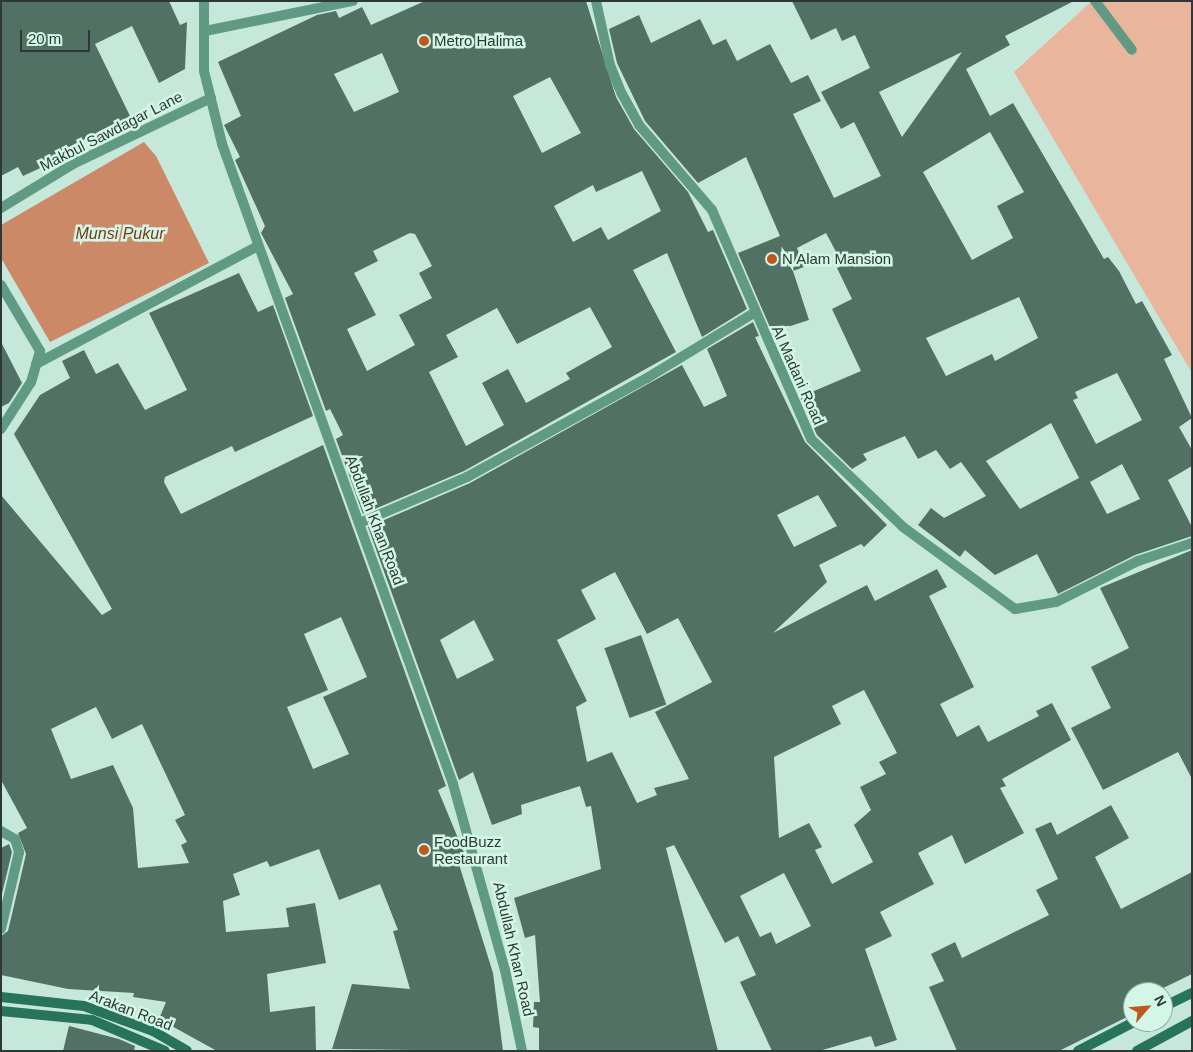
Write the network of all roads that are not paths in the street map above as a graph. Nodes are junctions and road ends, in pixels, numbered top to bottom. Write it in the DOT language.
graph roads {
  1 [pos="204,1"];
  2 [pos="353,1"];
  3 [pos="596,1"];
  4 [pos="1095,1"];
  5 [pos="205,31"];
  6 [pos="1132,50"];
  7 [pos="211,98"];
  8 [pos="1,208"];
  9 [pos="258,246"];
  10 [pos="1,286"];
  11 [pos="754,313"];
  12 [pos="36,364"];
  13 [pos="1,429"];
  14 [pos="362,522"];
  15 [pos="1192,542"];
  16 [pos="1,831"];
  17 [pos="1,929"];
  18 [pos="1192,993"];
  19 [pos="1,998"];
  20 [pos="1173,1003"];
  21 [pos="1,1011"];
  22 [pos="1192,1021"];
  23 [pos="1123,1028"];
  24 [pos="165,1051"];
  25 [pos="187,1051"];
  26 [pos="522,1051"];
  27 [pos="1078,1051"];
  28 [pos="1137,1051"];
  1 -- 5 [label="street, Abdullah Khan Road"];
  2 -- 5 [label="street"];
  3 -- 11 [label="street, Al Madani Road"];
  4 -- 6 [label="street"];
  5 -- 7 [label="street, Abdullah Khan Road"];
  7 -- 8 [label="street, Makbul Sawdagar Lane"];
  7 -- 9 [label="street, Abdullah Khan Road"];
  9 -- 12 [label="street"];
  9 -- 14 [label="street, Abdullah Khan Road"];
  10 -- 12 [label="street"];
  11 -- 14 [label="street"];
  11 -- 15 [label="street, Al Madani Road"];
  12 -- 13 [label="street"];
  14 -- 26 [label="street, Abdullah Khan Road"];
  16 -- 17 [label="street"];
  18 -- 20 [label="main road"];
  19 -- 25 [label="main road, Arakan Road"];
  21 -- 24 [label="main road, Arakan Road"];
  22 -- 28 [label="main road"];
  23 -- 27 [label="main road"];
}
